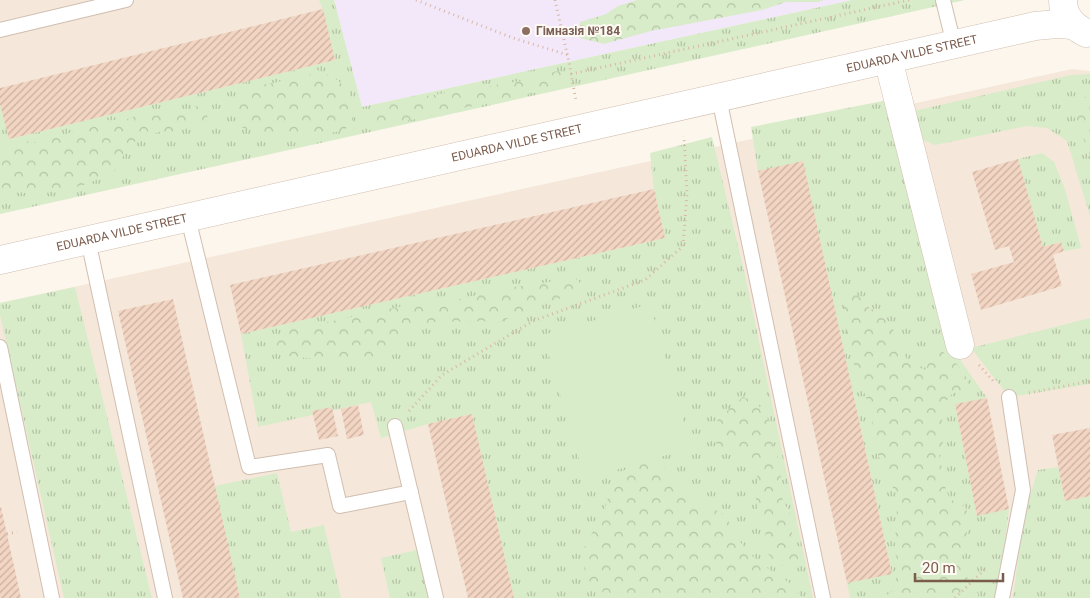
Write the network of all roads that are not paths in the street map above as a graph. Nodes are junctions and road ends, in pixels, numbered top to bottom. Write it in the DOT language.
graph roads {
  1 [pos="126,0"];
  2 [pos="943,0"];
  3 [pos="1072,15"];
  4 [pos="0,30"];
  5 [pos="954,44"];
  6 [pos="888,59"];
  7 [pos="719,98"];
  8 [pos="188,218"];
  9 [pos="88,240"];
  10 [pos="0,260"];
  11 [pos="960,345"];
  12 [pos="0,347"];
  13 [pos="1009,397"];
  14 [pos="395,426"];
  15 [pos="411,492"];
  16 [pos="52,598"];
  17 [pos="165,598"];
  18 [pos="436,598"];
  19 [pos="823,598"];
  20 [pos="1002,598"];
  1 -- 4 [label="lane"];
  2 -- 5 [label="lane"];
  3 -- 5 [label="street, EDUARDA VILDE STREET"];
  5 -- 6 [label="street, EDUARDA VILDE STREET"];
  6 -- 7 [label="street, EDUARDA VILDE STREET"];
  6 -- 11 [label="street"];
  7 -- 8 [label="street, EDUARDA VILDE STREET"];
  7 -- 19 [label="lane"];
  8 -- 9 [label="street, EDUARDA VILDE STREET"];
  8 -- 15 [label="lane"];
  9 -- 10 [label="street, EDUARDA VILDE STREET"];
  9 -- 17 [label="lane"];
  12 -- 16 [label="lane"];
  13 -- 20 [label="lane"];
  14 -- 15 [label="lane"];
  15 -- 18 [label="lane"];
}
